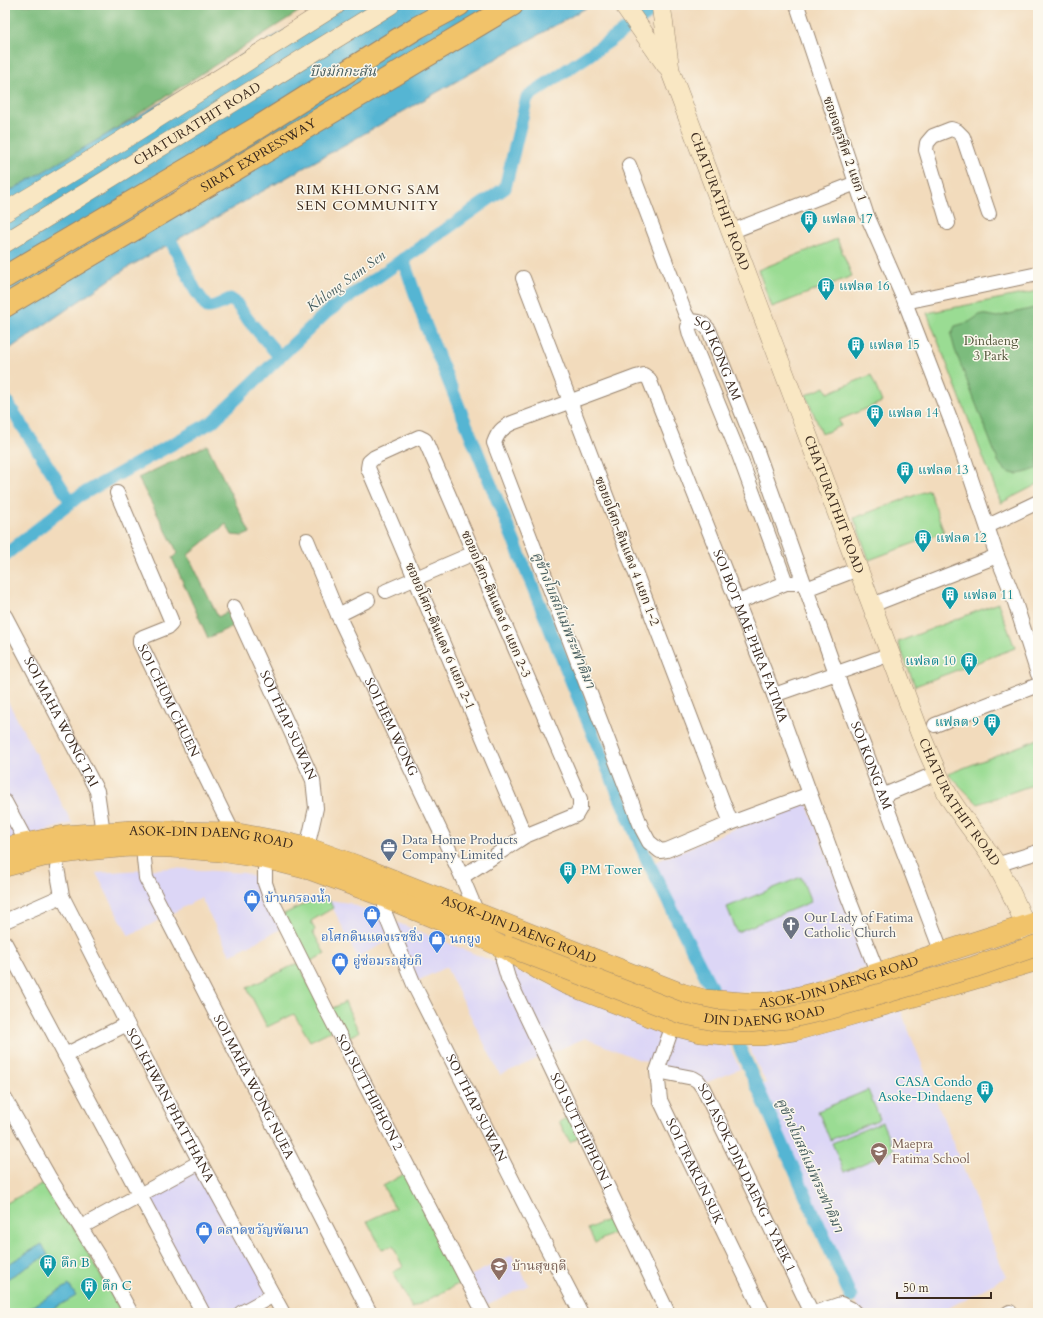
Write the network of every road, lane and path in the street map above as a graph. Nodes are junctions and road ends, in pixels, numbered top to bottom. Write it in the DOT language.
graph roads {
  1 [pos="336,5"];
  2 [pos="390,5"];
  3 [pos="444,5"];
  4 [pos="459,5"];
  5 [pos="512,5"];
  6 [pos="624,5"];
  7 [pos="661,5"];
  8 [pos="797,5"];
  9 [pos="418,27"];
  10 [pos="670,70"];
  11 [pos="629,165"];
  12 [pos="856,183"];
  13 [pos="5,212"];
  14 [pos="989,214"];
  15 [pos="948,223"];
  16 [pos="730,232"];
  17 [pos="5,243"];
  18 [pos="1038,274"];
  19 [pos="5,277"];
  20 [pos="523,278"];
  21 [pos="905,302"];
  22 [pos="5,306"];
  23 [pos="690,322"];
  24 [pos="570,402"];
  25 [pos="756,448"];
  26 [pos="394,449"];
  27 [pos="739,455"];
  28 [pos="117,493"];
  29 [pos="1038,502"];
  30 [pos="988,526"];
  31 [pos="307,540"];
  32 [pos="474,553"];
  33 [pos="998,556"];
  34 [pos="858,569"];
  35 [pos="414,579"];
  36 [pos="786,583"];
  37 [pos="804,583"];
  38 [pos="386,591"];
  39 [pos="368,600"];
  40 [pos="736,603"];
  41 [pos="872,605"];
  42 [pos="234,607"];
  43 [pos="338,615"];
  44 [pos="5,616"];
  45 [pos="891,654"];
  46 [pos="1035,655"];
  47 [pos="836,673"];
  48 [pos="1038,674"];
  49 [pos="1038,685"];
  50 [pos="774,694"];
  51 [pos="935,725"];
  52 [pos="937,773"];
  53 [pos="810,794"];
  54 [pos="882,796"];
  55 [pos="5,802"];
  56 [pos="731,823"];
  57 [pos="103,833"];
  58 [pos="233,833"];
  59 [pos="525,836"];
  60 [pos="27,843"];
  61 [pos="307,848"];
  62 [pos="5,852"];
  63 [pos="1038,852"];
  64 [pos="144,859"];
  65 [pos="996,865"];
  66 [pos="57,868"];
  67 [pos="265,869"];
  68 [pos="462,877"];
  69 [pos="5,879"];
  70 [pos="358,887"];
  71 [pos="62,896"];
  72 [pos="388,898"];
  73 [pos="477,913"];
  74 [pos="5,921"];
  75 [pos="1032,924"];
  76 [pos="5,943"];
  77 [pos="1038,945"];
  78 [pos="503,946"];
  79 [pos="942,953"];
  80 [pos="1038,955"];
  81 [pos="1038,960"];
  82 [pos="878,974"];
  83 [pos="127,1024"];
  84 [pos="673,1025"];
  85 [pos="65,1055"];
  86 [pos="658,1071"];
  87 [pos="5,1099"];
  88 [pos="200,1162"];
  89 [pos="140,1196"];
  90 [pos="81,1227"];
  91 [pos="272,1296"];
  92 [pos="131,1313"];
  93 [pos="203,1313"];
  94 [pos="241,1313"];
  95 [pos="282,1313"];
  96 [pos="370,1313"];
  97 [pos="484,1313"];
  98 [pos="581,1313"];
  99 [pos="668,1313"];
  100 [pos="763,1313"];
  101 [pos="813,1313"];
  102 [pos="855,1313"];
  1 -- 13 [label="street, CHATURATHIT ROAD"];
  2 -- 17 [label="street, CHATURATHIT ROAD"];
  3 -- 9 [label="highway"];
  4 -- 9 [label="highway, SIRAT EXPRESSWAY"];
  5 -- 22 [label="highway, SIRAT EXPRESSWAY"];
  6 -- 10 [label="street, CHATURATHIT ROAD"];
  7 -- 10 [label="street, CHATURATHIT ROAD"];
  8 -- 12 [label="street, ซอยจตุรทิศ 2 แยก 1"];
  9 -- 19 [label="highway, SIRAT EXPRESSWAY"];
  10 -- 16 [label="street, CHATURATHIT ROAD"];
  11 -- 23 [label="street"];
  12 -- 16 [label="street"];
  12 -- 21 [label="street, ซอยจตุรทิศ 2 แยก 1"];
  14 -- 15 [label="street"];
  16 -- 34 [label="street, CHATURATHIT ROAD"];
  18 -- 21 [label="street"];
  20 -- 24 [label="street, ซอยอโศก-ดินแดง 4 แยก 1-2"];
  21 -- 30 [label="street, ซอยจตุรทิศ 2 แยก 1"];
  23 -- 25 [label="street, SOI KONG AM"];
  23 -- 27 [label="street, SOI KONG AM"];
  24 -- 40 [label="street, SOI BOT MAE PHRA FATIMA"];
  24 -- 56 [label="street, ซอยอโศก-ดินแดง 4 แยก 1-2"];
  24 -- 56 [label="street"];
  25 -- 27 [label="street"];
  25 -- 37 [label="street, SOI KONG AM"];
  26 -- 32 [label="street, ซอยอโศก-ดินแดง 6 แยก 2-3"];
  26 -- 35 [label="street, ซอยอโศก-ดินแดง 6 แยก 2-1"];
  27 -- 36 [label="street, SOI KONG AM"];
  28 -- 58 [label="street, SOI CHUM CHUEN"];
  29 -- 30 [label="street"];
  30 -- 33 [label="street, ซอยจตุรทิศ 2 แยก 1"];
  31 -- 43 [label="street, SOI HEM WONG"];
  32 -- 35 [label="street"];
  32 -- 59 [label="street, ซอยอโศก-ดินแดง 6 แยก 2-3"];
  33 -- 41 [label="street"];
  33 -- 46 [label="street, ซอยจตุรทิศ 2 แยก 1"];
  34 -- 37 [label="street"];
  34 -- 41 [label="street, CHATURATHIT ROAD"];
  35 -- 38 [label="street"];
  35 -- 59 [label="street, ซอยอโศก-ดินแดง 6 แยก 2-1"];
  36 -- 37 [label="street"];
  36 -- 40 [label="street"];
  37 -- 47 [label="street, SOI KONG AM"];
  39 -- 43 [label="street"];
  40 -- 50 [label="street, SOI BOT MAE PHRA FATIMA"];
  41 -- 45 [label="street, CHATURATHIT ROAD"];
  42 -- 61 [label="street, SOI THAP SUWAN"];
  43 -- 68 [label="street, SOI HEM WONG"];
  44 -- 57 [label="street, SOI MAHA WONG TAI"];
  45 -- 47 [label="street"];
  45 -- 52 [label="street, CHATURATHIT ROAD"];
  46 -- 48 [label="street, ซอยจตุรทิศ 2 แยก 1"];
  47 -- 50 [label="street"];
  47 -- 54 [label="street, SOI KONG AM"];
  49 -- 51 [label="street"];
  50 -- 53 [label="street, SOI BOT MAE PHRA FATIMA"];
  52 -- 54 [label="street"];
  52 -- 65 [label="street, CHATURATHIT ROAD"];
  53 -- 56 [label="street"];
  53 -- 82 [label="street, SOI BOT MAE PHRA FATIMA"];
  54 -- 79 [label="street, SOI KONG AM"];
  55 -- 60 [label="street"];
  57 -- 58 [label="main road, ASOK-DIN DAENG ROAD"];
  57 -- 60 [label="main road, ASOK-DIN DAENG ROAD"];
  58 -- 61 [label="main road, ASOK-DIN DAENG ROAD"];
  59 -- 68 [label="street"];
  60 -- 62 [label="main road, ASOK-DIN DAENG ROAD"];
  61 -- 73 [label="main road, ASOK-DIN DAENG ROAD"];
  62 -- 70 [label="main road, ASOK-DIN DAENG ROAD"];
  63 -- 65 [label="street"];
  64 -- 66 [label="main road, ASOK-DIN DAENG ROAD"];
  64 -- 67 [label="main road, ASOK-DIN DAENG ROAD"];
  64 -- 96 [label="street, SOI MAHA WONG NUEA"];
  65 -- 75 [label="street, CHATURATHIT ROAD"];
  66 -- 69 [label="main road, ASOK-DIN DAENG ROAD"];
  66 -- 71 [label="street, SOI KHWAN PHATTHANA"];
  67 -- 70 [label="main road, ASOK-DIN DAENG ROAD"];
  67 -- 97 [label="street, SOI SUTTHIPHON 2"];
  68 -- 73 [label="street, SOI HEM WONG"];
  70 -- 72 [label="main road, ASOK-DIN DAENG ROAD"];
  71 -- 74 [label="street"];
  71 -- 83 [label="street, SOI KHWAN PHATTHANA"];
  72 -- 78 [label="main road, ASOK-DIN DAENG ROAD"];
  72 -- 98 [label="street, SOI THAP SUWAN"];
  73 -- 82 [label="main road, ASOK-DIN DAENG ROAD"];
  75 -- 79 [label="main road, ASOK-DIN DAENG ROAD"];
  75 -- 80 [label="street, CHATURATHIT ROAD"];
  76 -- 85 [label="street"];
  77 -- 78 [label="main road, DIN DAENG ROAD, bridge"];
  78 -- 84 [label="main road, ASOK-DIN DAENG ROAD"];
  78 -- 99 [label="street, SOI SUTTHIPHON 1"];
  79 -- 82 [label="main road, ASOK-DIN DAENG ROAD"];
  81 -- 84 [label="main road, ASOK-DIN DAENG ROAD"];
  83 -- 85 [label="street"];
  83 -- 88 [label="street, SOI KHWAN PHATTHANA"];
  84 -- 86 [label="street, SOI TRAKUN SUK"];
  85 -- 89 [label="street"];
  86 -- 100 [label="street, SOI TRAKUN SUK"];
  86 -- 101 [label="street, SOI ASOK-DIN DAENG 1 YAEK 1"];
  87 -- 90 [label="street"];
  88 -- 89 [label="street"];
  88 -- 91 [label="street, SOI KHWAN PHATTHANA"];
  89 -- 90 [label="street"];
  89 -- 93 [label="street"];
  90 -- 92 [label="street"];
  91 -- 94 [label="street"];
  91 -- 95 [label="street, SOI KHWAN PHATTHANA"];
  101 -- 102 [label="street"];
}
